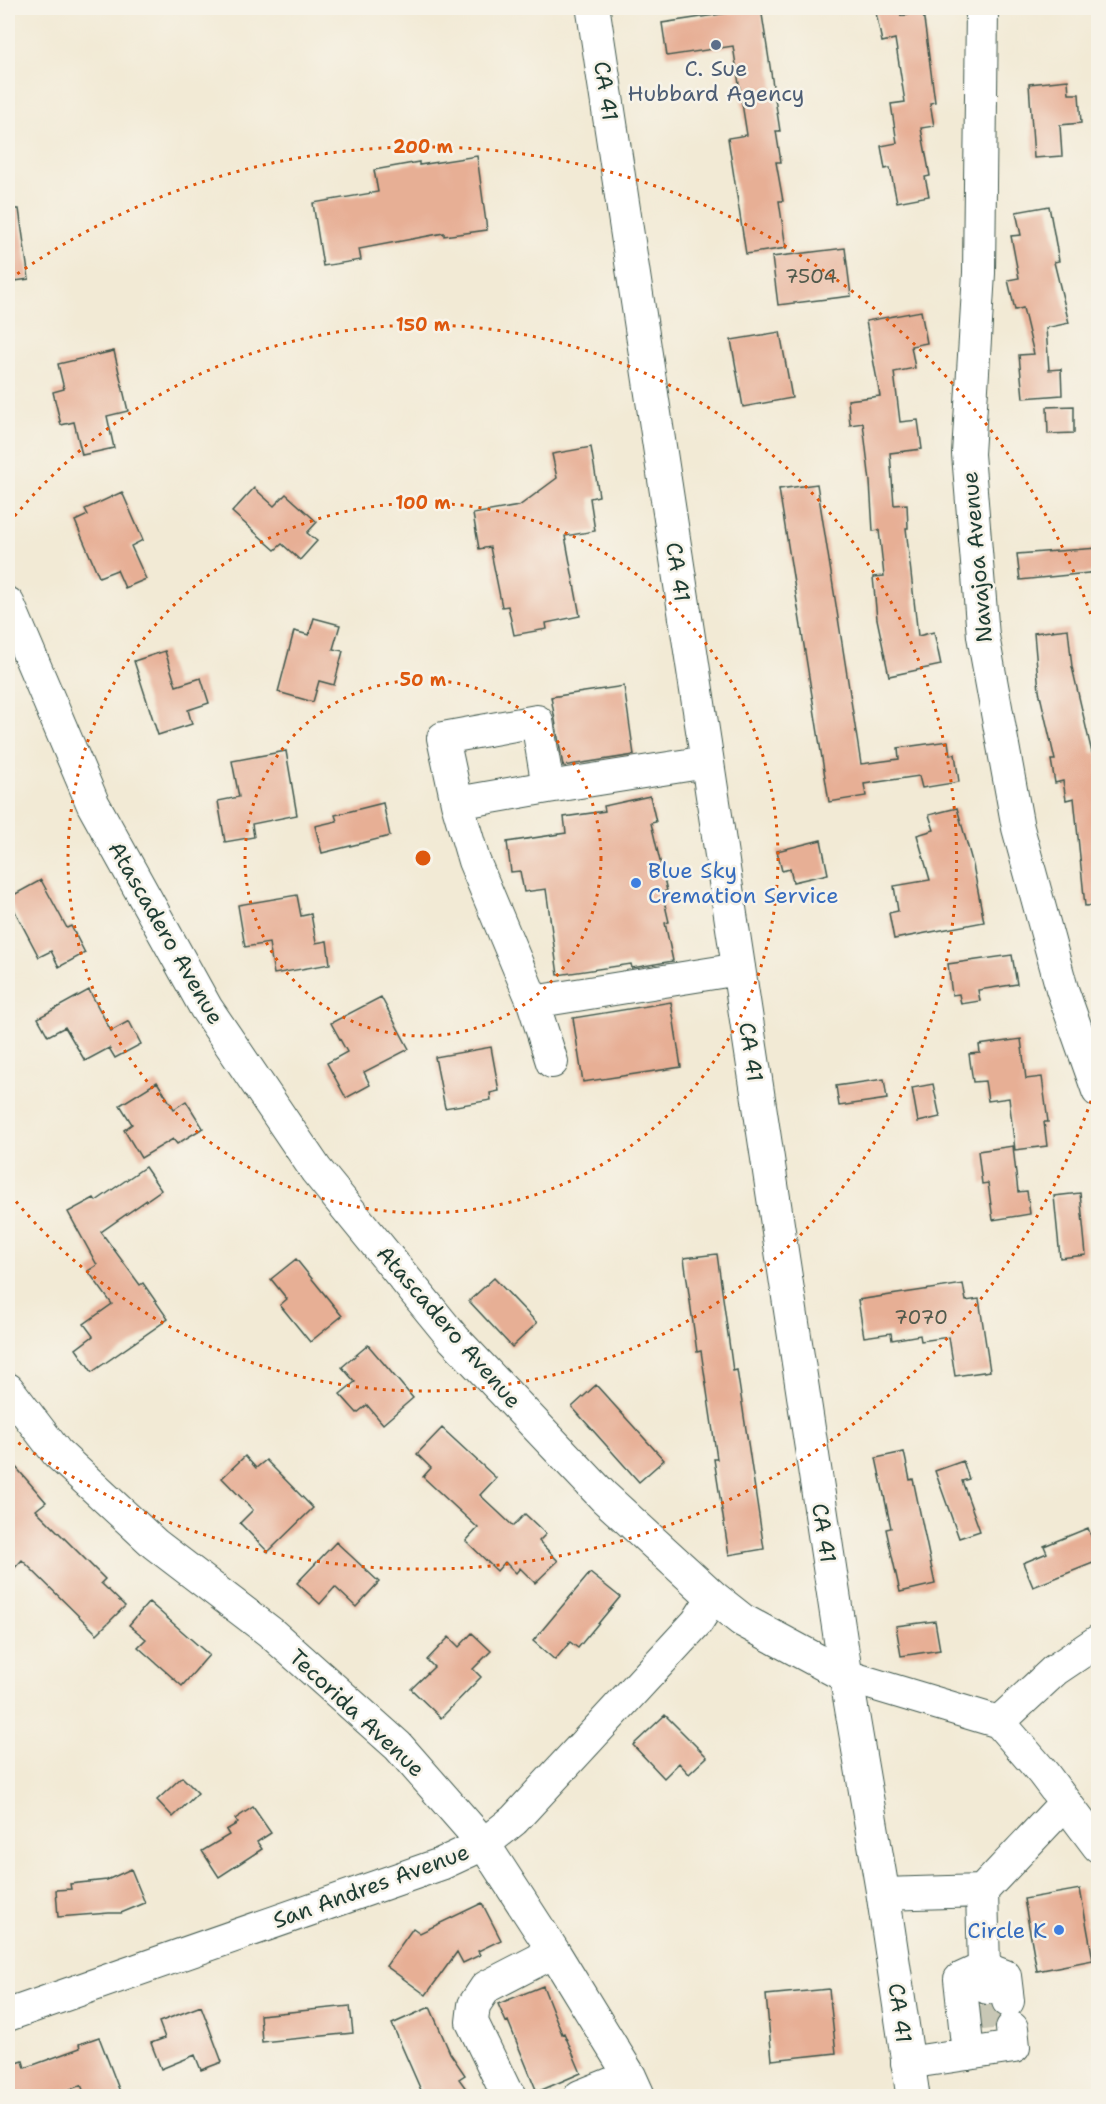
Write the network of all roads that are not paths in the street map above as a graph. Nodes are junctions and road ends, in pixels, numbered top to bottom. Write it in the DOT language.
graph roads {
  1 [pos="593,8"];
  2 [pos="982,8"];
  3 [pos="8,604"];
  4 [pos="707,762"];
  5 [pos="548,787"];
  6 [pos="458,803"];
  7 [pos="739,969"];
  8 [pos="533,1002"];
  9 [pos="552,1062"];
  10 [pos="1098,1091"];
  11 [pos="8,1389"];
  12 [pos="713,1597"];
  13 [pos="1098,1641"];
  14 [pos="846,1676"];
  15 [pos="999,1722"];
  16 [pos="1065,1803"];
  17 [pos="484,1844"];
  18 [pos="1098,1846"];
  19 [pos="982,1891"];
  20 [pos="883,1894"];
  21 [pos="555,1952"];
  22 [pos="984,1968"];
  23 [pos="8,2015"];
  24 [pos="994,2028"];
  25 [pos="907,2063"];
  26 [pos="635,2086"];
  27 [pos="511,2097"];
  28 [pos="580,2097"];
  29 [pos="913,2097"];
  1 -- 4 [label="main road, CA 41 / CA 41"];
  2 -- 10 [label="street, Navajoa Avenue"];
  3 -- 12 [label="main road, Atascadero Avenue"];
  4 -- 5 [label="street"];
  4 -- 7 [label="main road, CA 41 / CA 41"];
  5 -- 6 [label="street"];
  5 -- 6 [label="street"];
  6 -- 8 [label="street"];
  7 -- 8 [label="street"];
  7 -- 14 [label="main road, CA 41 / CA 41"];
  8 -- 9 [label="street"];
  11 -- 17 [label="street, Tecorida Avenue"];
  12 -- 14 [label="main road, Atascadero Avenue"];
  12 -- 17 [label="street, San Andres Avenue"];
  13 -- 15 [label="street"];
  14 -- 15 [label="street, Atascadero Avenue"];
  14 -- 20 [label="main road, CA 41 / CA 41"];
  15 -- 16 [label="street"];
  16 -- 18 [label="street"];
  16 -- 19 [label="street"];
  17 -- 21 [label="street, Tecorida Avenue"];
  17 -- 23 [label="street, San Andres Avenue"];
  19 -- 20 [label="street"];
  19 -- 22 [label="street"];
  20 -- 25 [label="main road, CA 41 / CA 41"];
  21 -- 26 [label="street, Tecorida Avenue"];
  21 -- 27 [label="street"];
  22 -- 24 [label="street"];
  22 -- 24 [label="street"];
  24 -- 25 [label="street"];
  25 -- 29 [label="main road, CA 41 / CA 41"];
  26 -- 28 [label="street"];
}
